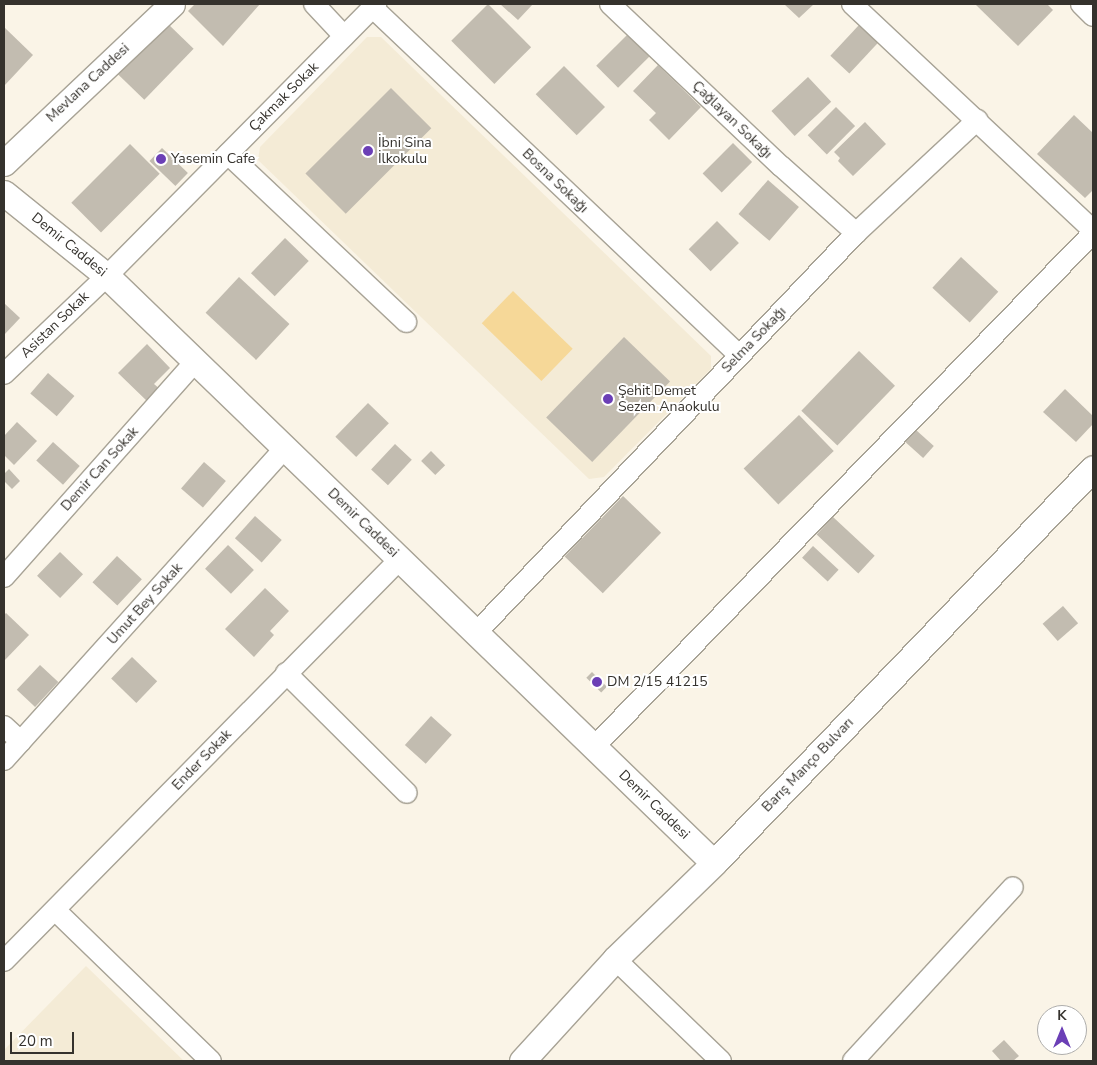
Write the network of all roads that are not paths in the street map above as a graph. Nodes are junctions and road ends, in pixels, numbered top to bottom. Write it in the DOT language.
graph roads {
  1 [pos="172,4"];
  2 [pos="314,4"];
  3 [pos="610,4"];
  4 [pos="852,4"];
  5 [pos="1082,4"];
  6 [pos="374,6"];
  7 [pos="1093,16"];
  8 [pos="344,36"];
  9 [pos="977,120"];
  10 [pos="228,154"];
  11 [pos="4,163"];
  12 [pos="4,193"];
  13 [pos="1093,231"];
  14 [pos="856,233"];
  15 [pos="107,276"];
  16 [pos="406,322"];
  17 [pos="740,355"];
  18 [pos="196,361"];
  19 [pos="4,374"];
  20 [pos="286,447"];
  21 [pos="1093,468"];
  22 [pos="400,559"];
  23 [pos="4,577"];
  24 [pos="476,632"];
  25 [pos="286,674"];
  26 [pos="4,726"];
  27 [pos="21,742"];
  28 [pos="594,746"];
  29 [pos="4,760"];
  30 [pos="408,793"];
  31 [pos="714,863"];
  32 [pos="1013,887"];
  33 [pos="54,910"];
  34 [pos="615,959"];
  35 [pos="4,961"];
  36 [pos="211,1061"];
  37 [pos="522,1061"];
  38 [pos="721,1061"];
  39 [pos="853,1061"];
  1 -- 11 [label="street, Mevlana Caddesi"];
  2 -- 8 [label="street"];
  3 -- 14 [label="street, Çağlayan Sokağı"];
  4 -- 9 [label="street"];
  5 -- 7 [label="street"];
  6 -- 8 [label="street, Çakmak Sokak"];
  6 -- 17 [label="street, Bosna Sokağı"];
  8 -- 10 [label="street, Çakmak Sokak"];
  9 -- 13 [label="street"];
  9 -- 14 [label="street, Selma Sokağı"];
  10 -- 15 [label="street, Çakmak Sokak"];
  10 -- 16 [label="street"];
  12 -- 15 [label="street, Demir Caddesi"];
  13 -- 28 [label="street"];
  14 -- 17 [label="street, Selma Sokağı"];
  15 -- 18 [label="street, Demir Caddesi"];
  15 -- 19 [label="street, Asistan Sokak"];
  17 -- 24 [label="street, Selma Sokağı"];
  18 -- 20 [label="street, Demir Caddesi"];
  18 -- 23 [label="street, Demir Can Sokak"];
  20 -- 22 [label="street, Demir Caddesi"];
  20 -- 27 [label="street, Umut Bey Sokak"];
  21 -- 31 [label="street, Barış Manço Bulvarı"];
  22 -- 24 [label="street, Demir Caddesi"];
  22 -- 25 [label="street, Ender Sokak"];
  24 -- 28 [label="street, Demir Caddesi"];
  25 -- 30 [label="street"];
  25 -- 33 [label="street, Ender Sokak"];
  26 -- 27 [label="street"];
  27 -- 29 [label="street, Umut Bey Sokak"];
  28 -- 31 [label="street, Demir Caddesi"];
  31 -- 34 [label="street, Barış Manço Bulvarı"];
  32 -- 39 [label="street"];
  33 -- 35 [label="street, Ender Sokak"];
  33 -- 36 [label="street"];
  34 -- 37 [label="street, Barış Manço Bulvarı"];
  34 -- 38 [label="street"];
}
